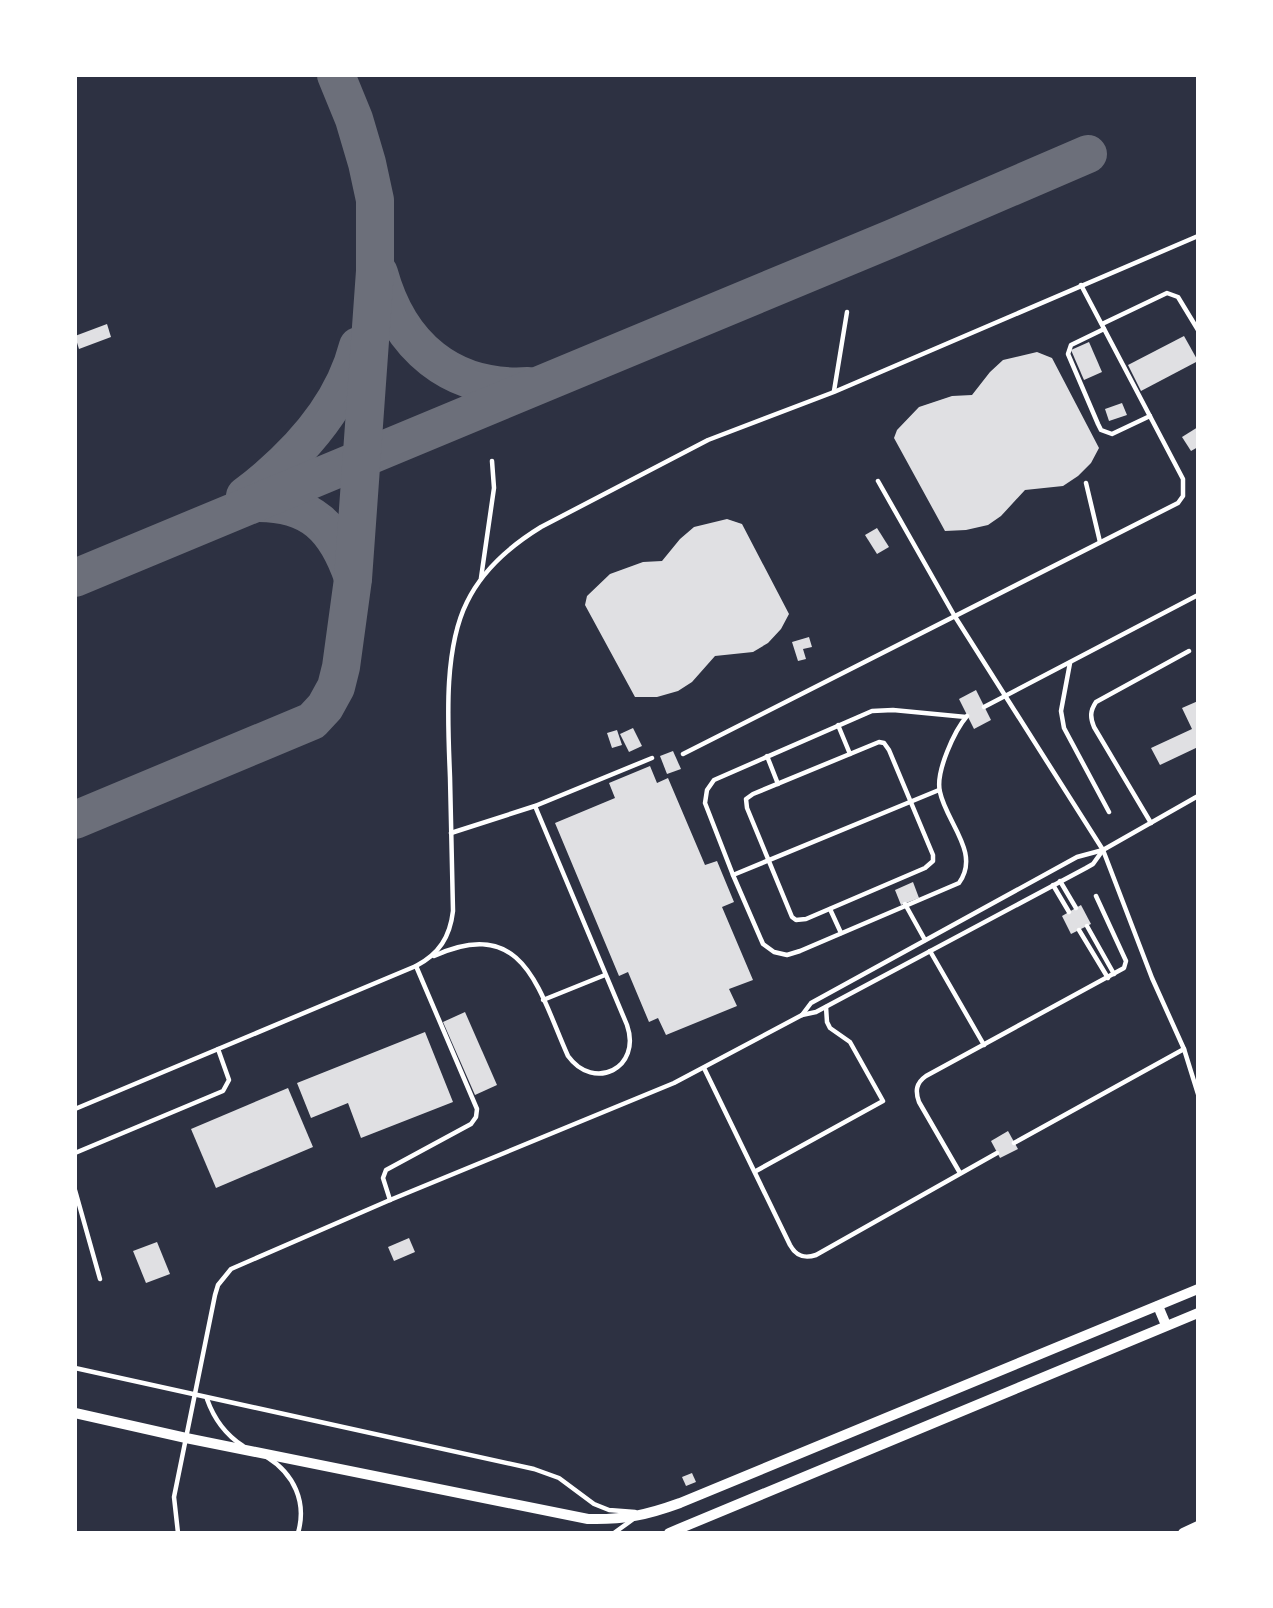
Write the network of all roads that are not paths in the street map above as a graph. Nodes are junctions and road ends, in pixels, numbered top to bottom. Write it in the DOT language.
graph roads {
  1 [pos="1198,236"];
  2 [pos="1081,285"];
  3 [pos="847,312"];
  4 [pos="1103,326"];
  5 [pos="1198,330"];
  6 [pos="834,392"];
  7 [pos="1150,416"];
  8 [pos="492,461"];
  9 [pos="878,481"];
  10 [pos="1086,483"];
  11 [pos="1100,542"];
  12 [pos="481,579"];
  13 [pos="1198,595"];
  14 [pos="954,615"];
  15 [pos="1189,651"];
  16 [pos="1071,662"];
  17 [pos="1004,696"];
  18 [pos="984,707"];
  19 [pos="838,725"];
  20 [pos="683,754"];
  21 [pos="850,754"];
  22 [pos="767,756"];
  23 [pos="652,758"];
  24 [pos="778,784"];
  25 [pos="939,790"];
  26 [pos="1198,796"];
  27 [pos="911,802"];
  28 [pos="535,806"];
  29 [pos="1110,812"];
  30 [pos="1151,823"];
  31 [pos="451,834"];
  32 [pos="1103,850"];
  33 [pos="769,860"];
  34 [pos="733,875"];
  35 [pos="901,878"];
  36 [pos="1060,881"];
  37 [pos="1053,884"];
  38 [pos="903,886"];
  39 [pos="1096,896"];
  40 [pos="905,905"];
  41 [pos="830,908"];
  42 [pos="1076,908"];
  43 [pos="1069,912"];
  44 [pos="1087,926"];
  45 [pos="1079,930"];
  46 [pos="841,933"];
  47 [pos="925,940"];
  48 [pos="930,951"];
  49 [pos="429,959"];
  50 [pos="416,966"];
  51 [pos="868,972"];
  52 [pos="1114,974"];
  53 [pos="605,975"];
  54 [pos="1108,978"];
  55 [pos="873,981"];
  56 [pos="543,1000"];
  57 [pos="826,1007"];
  58 [pos="802,1015"];
  59 [pos="984,1045"];
  60 [pos="218,1049"];
  61 [pos="1184,1049"];
  62 [pos="705,1068"];
  63 [pos="1198,1094"];
  64 [pos="75,1109"];
  65 [pos="1014,1143"];
  66 [pos="75,1153"];
  67 [pos="997,1153"];
  68 [pos="756,1171"];
  69 [pos="960,1173"];
  70 [pos="75,1190"];
  71 [pos="390,1200"];
  72 [pos="100,1279"];
  73 [pos="1198,1289"];
  74 [pos="1158,1306"];
  75 [pos="1198,1313"];
  76 [pos="1166,1325"];
  77 [pos="75,1368"];
  78 [pos="194,1395"];
  79 [pos="207,1398"];
  80 [pos="75,1413"];
  81 [pos="186,1438"];
  82 [pos="254,1451"];
  83 [pos="654,1513"];
  84 [pos="636,1517"];
  85 [pos="1198,1526"];
  86 [pos="178,1533"];
  87 [pos="298,1533"];
  88 [pos="614,1533"];
  89 [pos="669,1533"];
  90 [pos="1182,1533"];
  1 -- 2 [label="lane"];
  2 -- 4 [label="lane"];
  2 -- 6 [label="lane"];
  3 -- 6 [label="lane"];
  4 -- 5 [label="lane"];
  4 -- 7 [label="lane"];
  4 -- 7 [label="lane"];
  6 -- 12 [label="lane"];
  7 -- 11 [label="lane"];
  8 -- 12 [label="lane"];
  9 -- 14 [label="lane"];
  10 -- 11 [label="lane"];
  11 -- 14 [label="lane"];
  12 -- 31 [label="lane"];
  13 -- 16 [label="lane"];
  14 -- 17 [label="lane"];
  14 -- 20 [label="lane"];
  15 -- 30 [label="lane"];
  16 -- 17 [label="lane"];
  16 -- 29 [label="lane"];
  17 -- 18 [label="lane"];
  17 -- 32 [label="lane"];
  19 -- 21 [label="lane"];
  19 -- 22 [label="lane"];
  19 -- 25 [label="lane"];
  21 -- 24 [label="lane"];
  21 -- 27 [label="lane"];
  22 -- 24 [label="lane"];
  22 -- 34 [label="lane"];
  23 -- 28 [label="lane"];
  24 -- 33 [label="lane"];
  25 -- 27 [label="lane"];
  25 -- 40 [label="lane"];
  26 -- 30 [label="lane"];
  27 -- 33 [label="lane"];
  27 -- 35 [label="lane"];
  28 -- 31 [label="lane"];
  28 -- 53 [label="lane"];
  30 -- 32 [label="lane"];
  31 -- 49 [label="lane"];
  32 -- 36 [label="lane"];
  32 -- 47 [label="lane"];
  32 -- 61 [label="lane"];
  33 -- 34 [label="lane"];
  33 -- 41 [label="lane"];
  34 -- 46 [label="lane"];
  35 -- 38 [label="lane"];
  35 -- 41 [label="lane"];
  36 -- 37 [label="lane"];
  36 -- 42 [label="lane"];
  37 -- 43 [label="lane"];
  37 -- 48 [label="lane"];
  39 -- 52 [label="lane"];
  40 -- 46 [label="lane"];
  40 -- 47 [label="lane"];
  41 -- 46 [label="lane"];
  44 -- 52 [label="lane"];
  45 -- 54 [label="lane"];
  47 -- 51 [label="lane"];
  48 -- 55 [label="lane"];
  48 -- 59 [label="lane"];
  49 -- 50 [label="lane"];
  49 -- 56 [label="lane"];
  50 -- 60 [label="lane"];
  50 -- 71 [label="lane"];
  51 -- 55 [label="lane"];
  51 -- 58 [label="lane"];
  52 -- 54 [label="lane"];
  53 -- 56 [label="lane"];
  53 -- 56 [label="lane"];
  54 -- 59 [label="lane"];
  55 -- 57 [label="lane"];
  57 -- 58 [label="lane"];
  57 -- 68 [label="lane"];
  58 -- 62 [label="lane"];
  59 -- 69 [label="lane"];
  60 -- 64 [label="lane"];
  60 -- 66 [label="lane"];
  61 -- 63 [label="lane"];
  61 -- 65 [label="lane"];
  62 -- 68 [label="lane"];
  62 -- 71 [label="lane"];
  67 -- 69 [label="lane"];
  68 -- 69 [label="lane"];
  70 -- 72 [label="lane"];
  71 -- 78 [label="lane"];
  73 -- 74 [label="street"];
  74 -- 76 [label="street"];
  74 -- 83 [label="street"];
  75 -- 76 [label="street"];
  76 -- 89 [label="street"];
  77 -- 78 [label="lane"];
  78 -- 79 [label="lane"];
  78 -- 81 [label="lane"];
  79 -- 82 [label="lane"];
  79 -- 83 [label="lane"];
  80 -- 81 [label="street"];
  81 -- 82 [label="street"];
  81 -- 86 [label="lane"];
  82 -- 84 [label="street"];
  82 -- 87 [label="lane"];
  83 -- 84 [label="street"];
  84 -- 88 [label="lane"];
  85 -- 90 [label="main road"];
}
